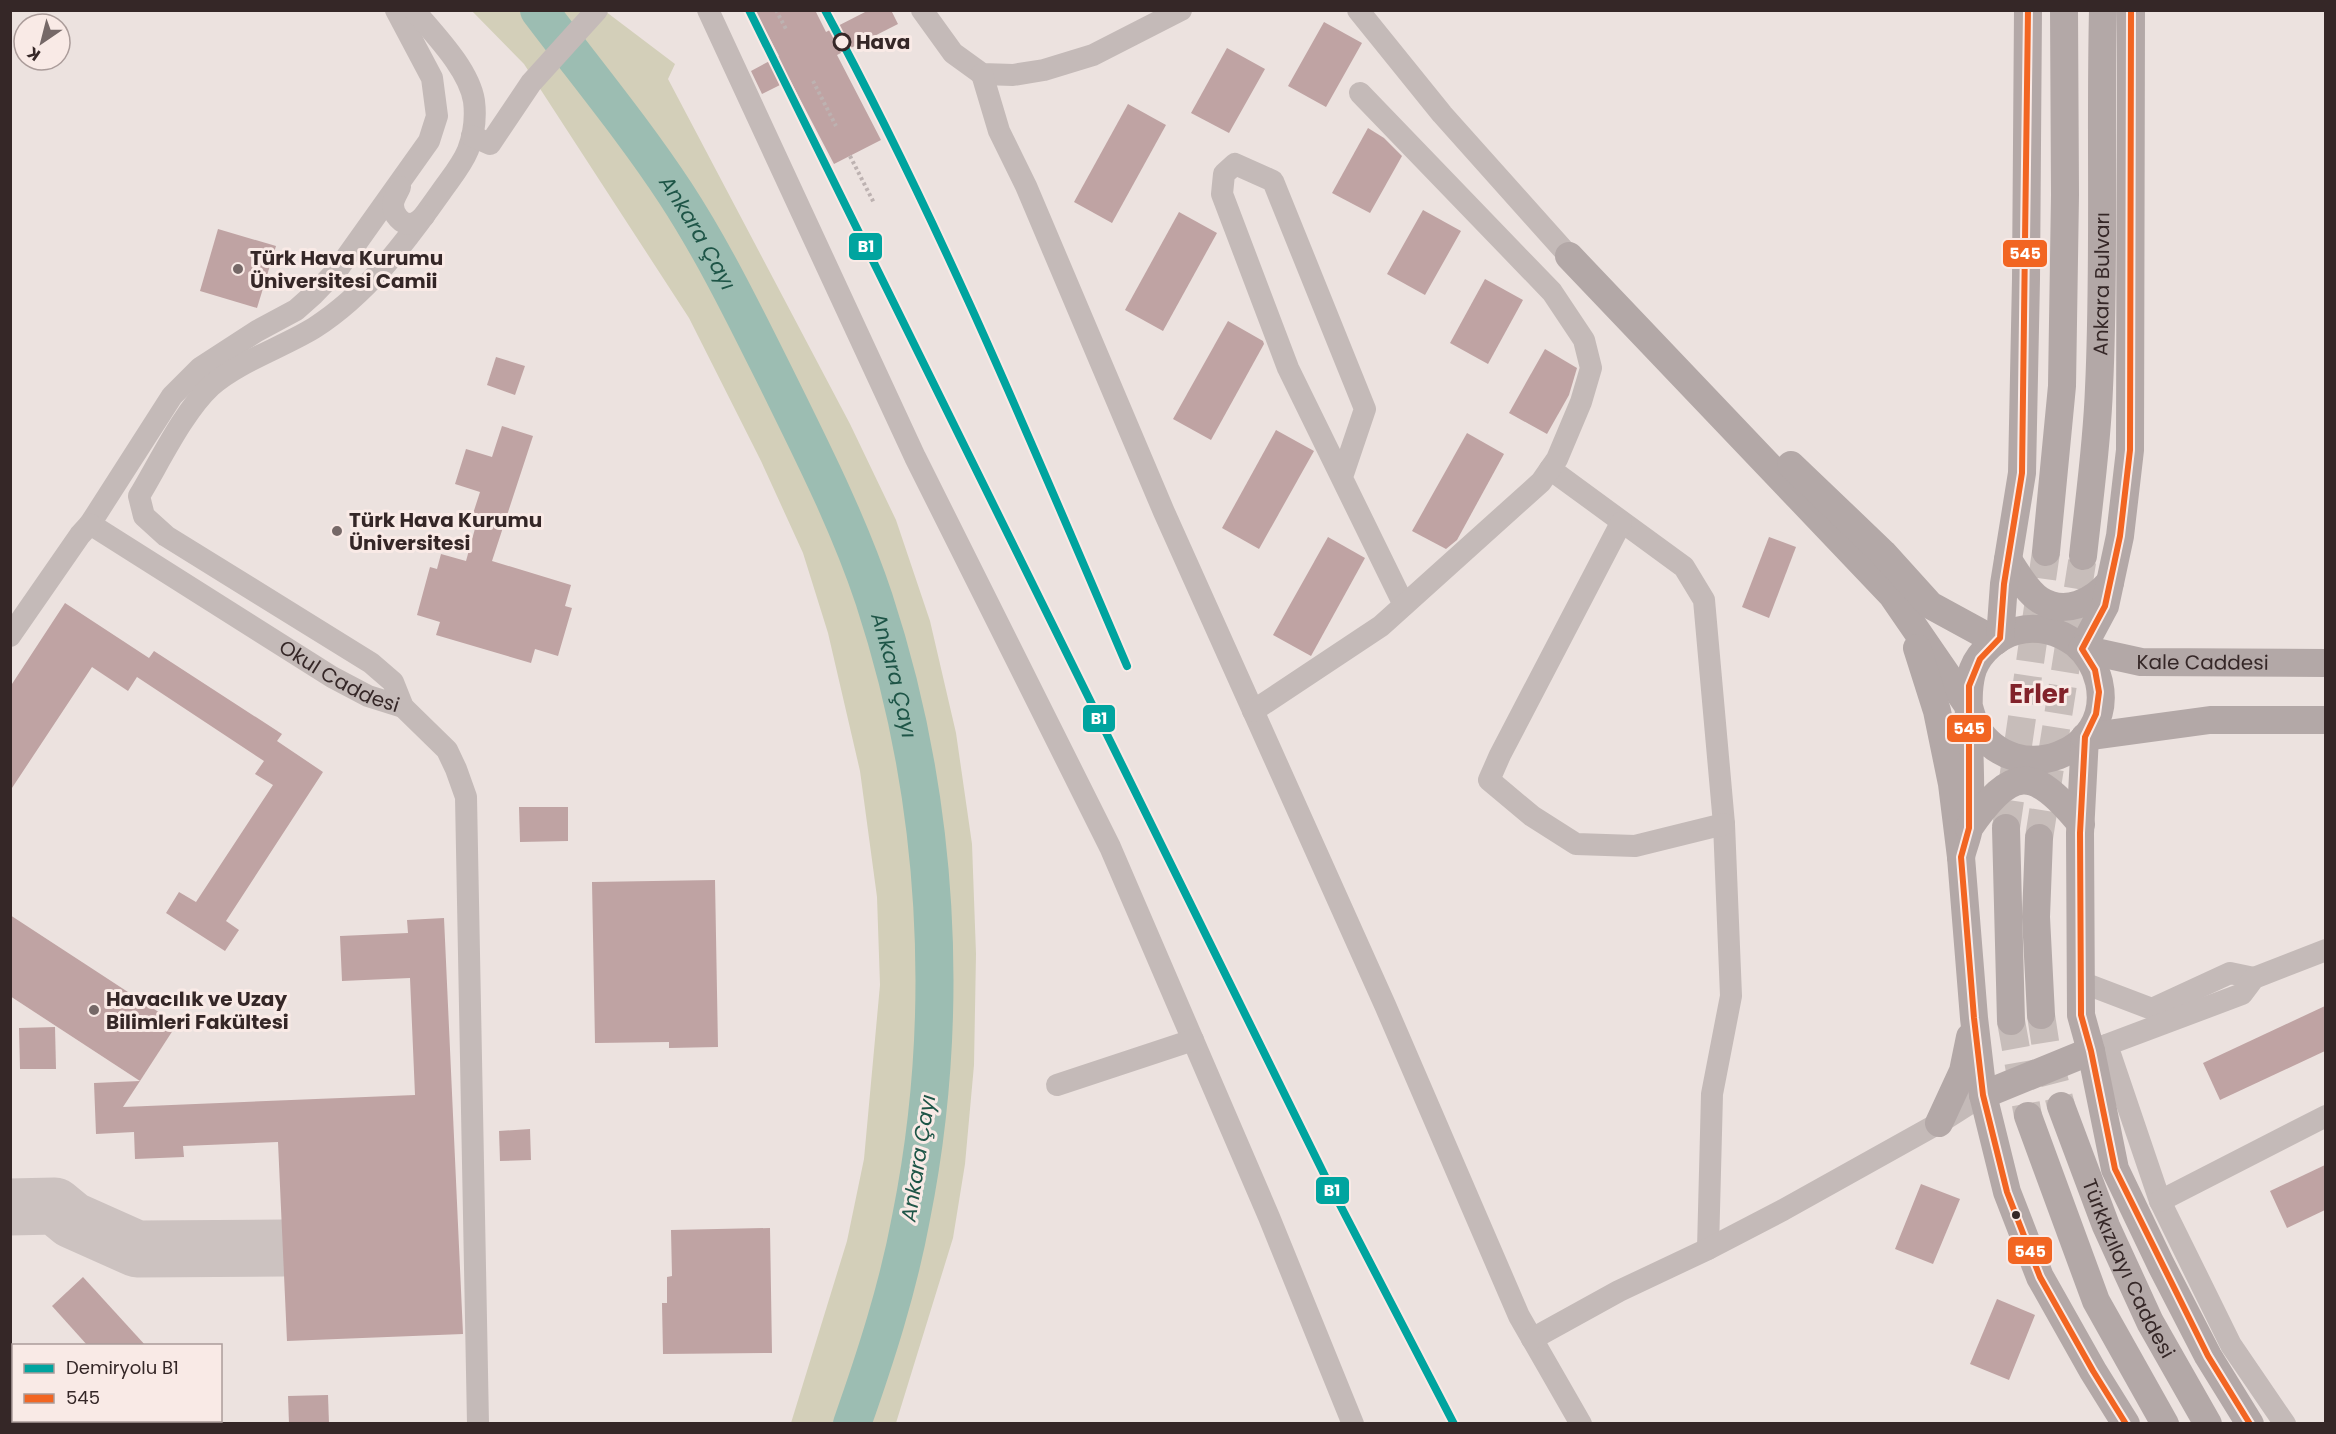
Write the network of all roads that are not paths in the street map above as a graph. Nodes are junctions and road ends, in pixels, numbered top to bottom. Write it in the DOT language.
graph roads {
  1 [pos="396,10"];
  2 [pos="414,10"];
  3 [pos="597,10"];
  4 [pos="708,10"];
  5 [pos="922,10"];
  6 [pos="1181,10"];
  7 [pos="1358,10"];
  8 [pos="2028,10"];
  9 [pos="2064,10"];
  10 [pos="2103,10"];
  11 [pos="2131,10"];
  12 [pos="982,74"];
  13 [pos="1360,93"];
  14 [pos="472,136"];
  15 [pos="405,177"];
  16 [pos="424,216"];
  17 [pos="366,231"];
  18 [pos="393,256"];
  19 [pos="1569,256"];
  20 [pos="1550,469"];
  21 [pos="1342,477"];
  22 [pos="1621,523"];
  23 [pos="90,524"];
  24 [pos="2046,552"];
  25 [pos="2083,556"];
  26 [pos="2006,572"];
  27 [pos="2110,582"];
  28 [pos="1892,596"];
  29 [pos="1404,605"];
  30 [pos="10,636"];
  31 [pos="1998,639"];
  32 [pos="2082,649"];
  33 [pos="2325,663"];
  34 [pos="403,707"];
  35 [pos="1969,707"];
  36 [pos="1253,711"];
  37 [pos="2325,720"];
  38 [pos="2085,737"];
  39 [pos="1724,824"];
  40 [pos="2081,824"];
  41 [pos="1969,828"];
  42 [pos="2006,828"];
  43 [pos="2039,838"];
  44 [pos="1961,857"];
  45 [pos="2325,950"];
  46 [pos="2254,978"];
  47 [pos="2080,982"];
  48 [pos="2041,1015"];
  49 [pos="1974,1018"];
  50 [pos="2011,1021"];
  51 [pos="1193,1040"];
  52 [pos="2099,1048"];
  53 [pos="1056,1085"];
  54 [pos="1983,1095"];
  55 [pos="2061,1106"];
  56 [pos="2028,1116"];
  57 [pos="2325,1116"];
  58 [pos="1939,1123"];
  59 [pos="2160,1201"];
  60 [pos="1708,1249"];
  61 [pos="1532,1339"];
  62 [pos="478,1424"];
  63 [pos="1353,1424"];
  64 [pos="1581,1424"];
  65 [pos="2126,1424"];
  66 [pos="2165,1424"];
  67 [pos="2208,1424"];
  68 [pos="2250,1424"];
  69 [pos="2285,1424"];
  1 -- 15 [label="street"];
  2 -- 14 [label="street, Okul Caddesi"];
  3 -- 14 [label="street"];
  4 -- 51 [label="street"];
  5 -- 12 [label="street"];
  6 -- 12 [label="street"];
  7 -- 19 [label="street"];
  8 -- 26 [label="main road"];
  9 -- 24 [label="main road, Ankara Bulvarı"];
  10 -- 25 [label="main road, Ankara Bulvarı"];
  11 -- 27 [label="main road, Ankara Bulvarı"];
  12 -- 36 [label="street"];
  13 -- 20 [label="street"];
  14 -- 16 [label="street, Okul Caddesi"];
  15 -- 16 [label="street"];
  15 -- 17 [label="street"];
  16 -- 18 [label="street, Okul Caddesi"];
  17 -- 18 [label="street"];
  17 -- 23 [label="street"];
  18 -- 34 [label="street, Okul Caddesi"];
  19 -- 28 [label="main road"];
  19 -- 31 [label="main road"];
  20 -- 22 [label="street"];
  20 -- 29 [label="street"];
  21 -- 21 [label="street"];
  21 -- 29 [label="street"];
  22 -- 39 [label="street"];
  22 -- 39 [label="street"];
  23 -- 30 [label="street"];
  23 -- 34 [label="street, Okul Caddesi"];
  26 -- 27 [label="main road"];
  26 -- 31 [label="main road"];
  27 -- 32 [label="main road, Ankara Bulvarı"];
  28 -- 35 [label="main road"];
  28 -- 44 [label="main road"];
  29 -- 36 [label="street"];
  31 -- 32 [label="main road"];
  31 -- 35 [label="main road"];
  32 -- 33 [label="main road, Kale Caddesi"];
  32 -- 38 [label="main road"];
  34 -- 62 [label="street"];
  35 -- 38 [label="main road"];
  35 -- 41 [label="main road"];
  36 -- 61 [label="street"];
  37 -- 38 [label="main road"];
  38 -- 40 [label="main road"];
  39 -- 60 [label="street"];
  40 -- 41 [label="main road"];
  40 -- 47 [label="main road"];
  41 -- 44 [label="main road"];
  42 -- 50 [label="main road"];
  43 -- 48 [label="main road"];
  44 -- 49 [label="main road"];
  45 -- 46 [label="street"];
  46 -- 47 [label="street"];
  46 -- 52 [label="street"];
  47 -- 52 [label="main road"];
  49 -- 54 [label="main road"];
  49 -- 58 [label="main road"];
  51 -- 53 [label="street"];
  51 -- 63 [label="street"];
  52 -- 54 [label="main road"];
  52 -- 59 [label="street"];
  52 -- 68 [label="main road"];
  54 -- 58 [label="street"];
  54 -- 65 [label="main road"];
  55 -- 67 [label="main road, Türkkızılayı Caddesi"];
  56 -- 66 [label="main road, Türkkızılayı Caddesi"];
  57 -- 59 [label="street"];
  58 -- 60 [label="street"];
  59 -- 69 [label="street"];
  60 -- 61 [label="street"];
  61 -- 64 [label="street"];
}
